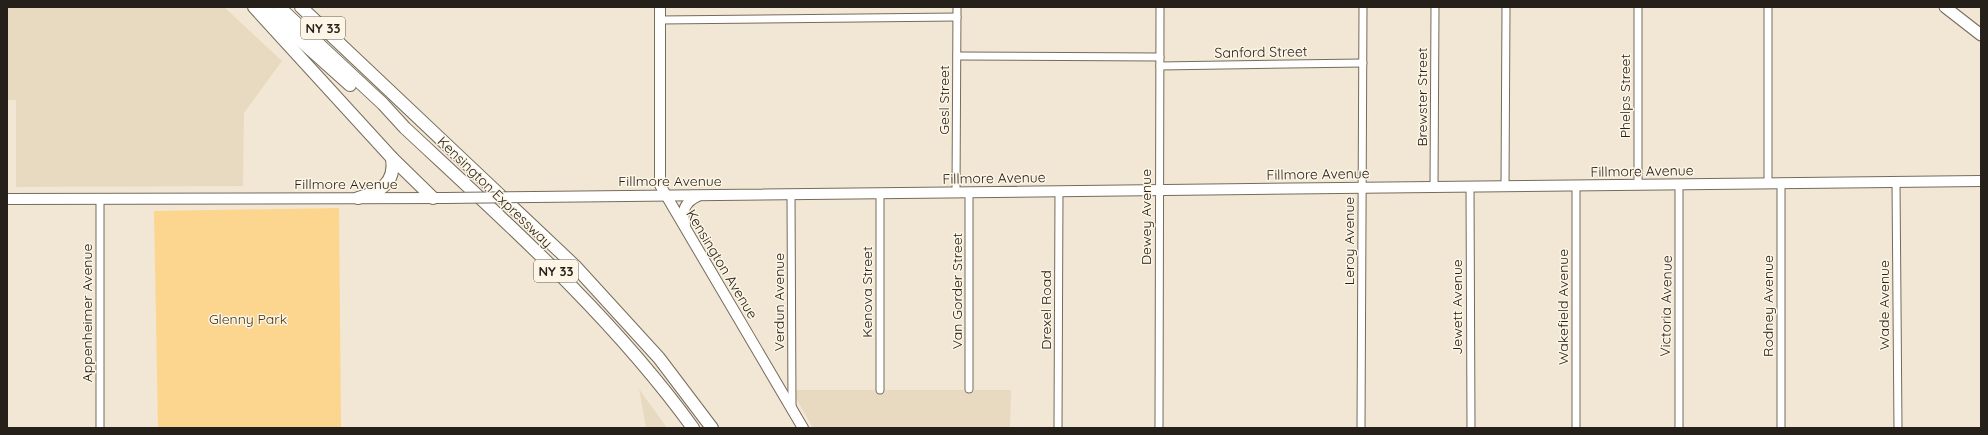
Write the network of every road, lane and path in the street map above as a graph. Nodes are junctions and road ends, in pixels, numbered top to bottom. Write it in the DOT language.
graph roads {
  1 [pos="254,7"];
  2 [pos="263,7"];
  3 [pos="279,7"];
  4 [pos="301,7"];
  5 [pos="660,7"];
  6 [pos="957,7"];
  7 [pos="1160,7"];
  8 [pos="1363,7"];
  9 [pos="1435,7"];
  10 [pos="1506,7"];
  11 [pos="1638,7"];
  12 [pos="1768,7"];
  13 [pos="1945,7"];
  14 [pos="957,17"];
  15 [pos="660,20"];
  16 [pos="1981,35"];
  17 [pos="957,56"];
  18 [pos="1160,57"];
  19 [pos="1363,63"];
  20 [pos="1160,66"];
  21 [pos="405,128"];
  22 [pos="392,158"];
  23 [pos="1981,181"];
  24 [pos="1896,182"];
  25 [pos="1768,183"];
  26 [pos="1781,183"];
  27 [pos="1680,184"];
  28 [pos="1638,185"];
  29 [pos="1505,186"];
  30 [pos="1576,186"];
  31 [pos="1434,187"];
  32 [pos="1470,187"];
  33 [pos="1362,188"];
  34 [pos="1159,190"];
  35 [pos="1059,191"];
  36 [pos="956,192"];
  37 [pos="969,192"];
  38 [pos="880,193"];
  39 [pos="792,194"];
  40 [pos="700,195"];
  41 [pos="666,196"];
  42 [pos="358,198"];
  43 [pos="438,198"];
  44 [pos="7,199"];
  45 [pos="100,199"];
  46 [pos="687,232"];
  47 [pos="970,389"];
  48 [pos="880,390"];
  49 [pos="792,411"];
  50 [pos="100,428"];
  51 [pos="693,428"];
  52 [pos="712,428"];
  53 [pos="803,428"];
  54 [pos="1058,428"];
  55 [pos="1159,428"];
  56 [pos="1361,428"];
  57 [pos="1471,428"];
  58 [pos="1576,428"];
  59 [pos="1679,428"];
  60 [pos="1781,428"];
  61 [pos="1898,428"];
  1 -- 22 [label="highway"];
  2 -- 21 [label="highway"];
  3 -- 21 [label="highway, Kensington Expressway / NY 33"];
  4 -- 52 [label="highway, Kensington Expressway / NY 33"];
  5 -- 15 [label="street, Kensington Avenue"];
  6 -- 14 [label="street, Gesl Street"];
  7 -- 18 [label="street, Dewey Avenue"];
  8 -- 19 [label="street, Leroy Avenue"];
  9 -- 31 [label="street, Brewster Street"];
  10 -- 29 [label="street"];
  11 -- 28 [label="street, Phelps Street"];
  12 -- 25 [label="street"];
  13 -- 16 [label="main road"];
  14 -- 15 [label="street"];
  14 -- 17 [label="street, Gesl Street"];
  15 -- 41 [label="street, Kensington Avenue"];
  17 -- 18 [label="street"];
  17 -- 36 [label="street, Gesl Street"];
  18 -- 20 [label="street, Dewey Avenue"];
  19 -- 20 [label="street, Sanford Street"];
  19 -- 33 [label="street, Leroy Avenue"];
  20 -- 34 [label="street, Dewey Avenue"];
  21 -- 51 [label="highway, Kensington Expressway / NY 33"];
  22 -- 42 [label="highway"];
  22 -- 43 [label="highway"];
  23 -- 24 [label="street, Fillmore Avenue"];
  24 -- 26 [label="street, Fillmore Avenue"];
  24 -- 61 [label="street, Wade Avenue"];
  25 -- 26 [label="street, Fillmore Avenue"];
  25 -- 27 [label="street, Fillmore Avenue"];
  26 -- 60 [label="street, Rodney Avenue"];
  27 -- 28 [label="street, Fillmore Avenue"];
  27 -- 59 [label="street, Victoria Avenue"];
  28 -- 30 [label="street, Fillmore Avenue"];
  29 -- 30 [label="street, Fillmore Avenue"];
  29 -- 32 [label="street, Fillmore Avenue"];
  30 -- 58 [label="street, Wakefield Avenue"];
  31 -- 32 [label="street, Fillmore Avenue"];
  31 -- 33 [label="street, Fillmore Avenue"];
  32 -- 57 [label="street, Jewett Avenue"];
  33 -- 34 [label="street, Fillmore Avenue"];
  33 -- 56 [label="street, Leroy Avenue"];
  34 -- 35 [label="street, Fillmore Avenue"];
  34 -- 55 [label="street, Dewey Avenue"];
  35 -- 37 [label="street, Fillmore Avenue"];
  35 -- 54 [label="street, Drexel Road"];
  36 -- 37 [label="street, Fillmore Avenue"];
  36 -- 38 [label="street, Fillmore Avenue"];
  37 -- 47 [label="street, Van Gorder Street"];
  38 -- 39 [label="street, Fillmore Avenue"];
  38 -- 48 [label="street, Kenova Street"];
  39 -- 40 [label="street, Fillmore Avenue"];
  39 -- 49 [label="street, Verdun Avenue"];
  40 -- 41 [label="street, Fillmore Avenue"];
  40 -- 46 [label="street"];
  41 -- 43 [label="street, Fillmore Avenue, bridge"];
  41 -- 46 [label="street, Kensington Avenue"];
  42 -- 43 [label="street, Fillmore Avenue"];
  42 -- 45 [label="street, Fillmore Avenue"];
  44 -- 45 [label="street, Fillmore Avenue"];
  45 -- 50 [label="street, Appenheimer Avenue"];
  46 -- 49 [label="street, Kensington Avenue"];
  49 -- 53 [label="street, Kensington Avenue"];
}
